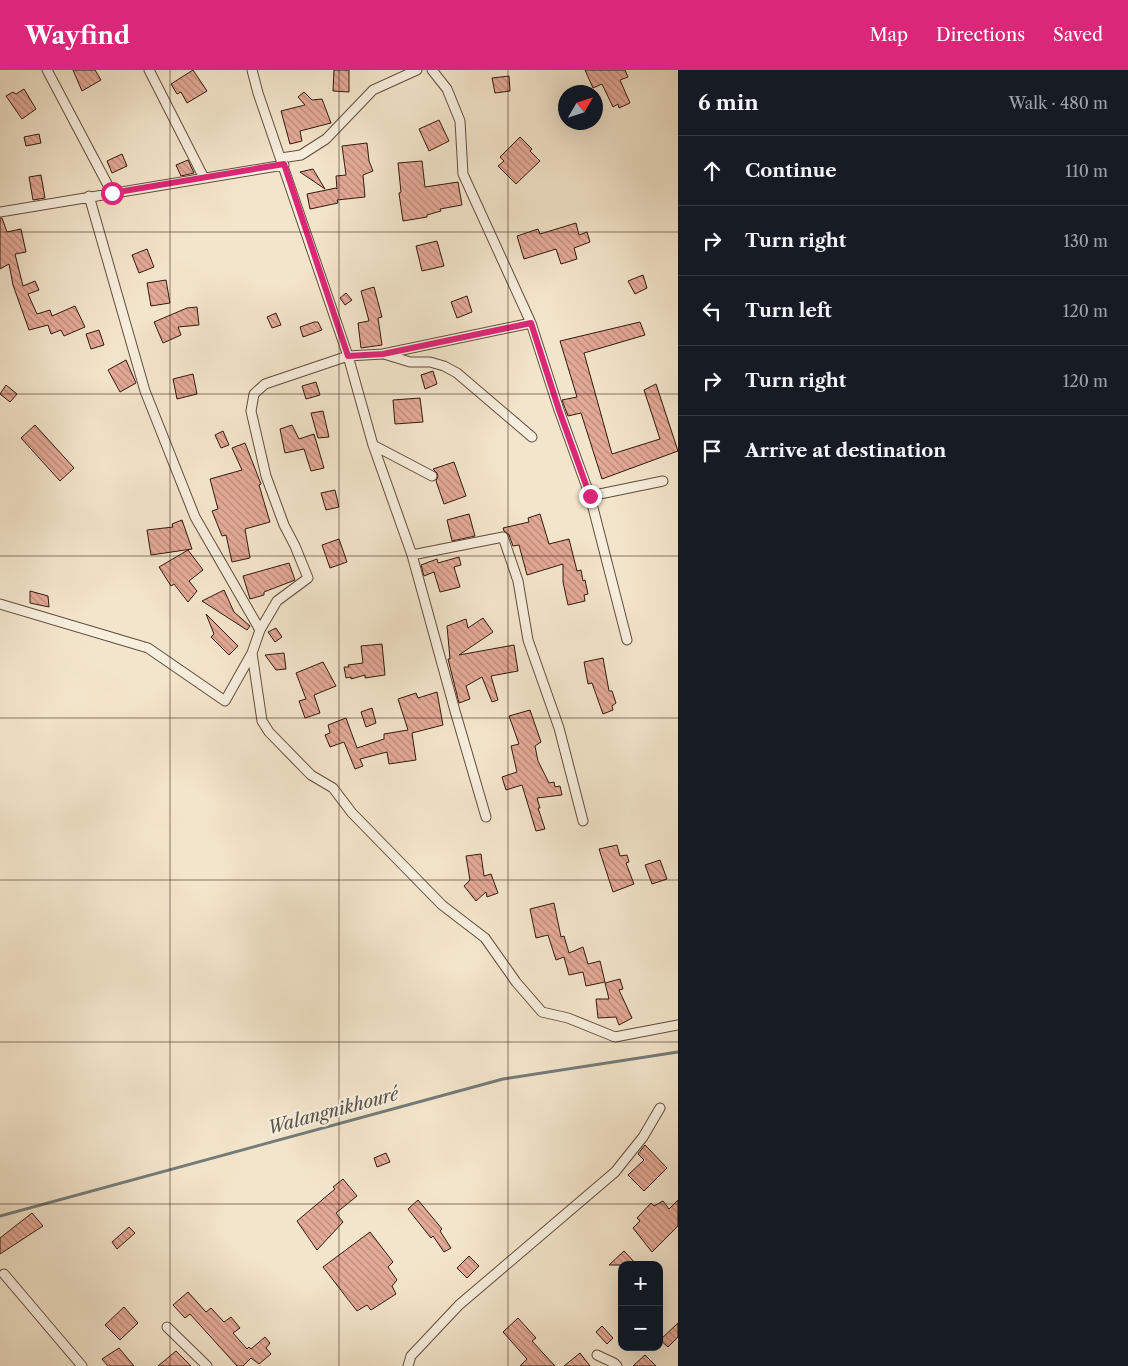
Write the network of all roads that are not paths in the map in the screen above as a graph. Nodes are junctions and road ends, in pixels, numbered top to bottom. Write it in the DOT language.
graph roads {
  1 [pos="47,70"];
  2 [pos="149,70"];
  3 [pos="252,70"];
  4 [pos="417,70"];
  5 [pos="432,70"];
  6 [pos="282,161"];
  7 [pos="204,178"];
  8 [pos="112,193"];
  9 [pos="89,196"];
  10 [pos="0,212"];
  11 [pos="531,323"];
  12 [pos="383,354"];
  13 [pos="348,356"];
  14 [pos="532,437"];
  15 [pos="373,444"];
  16 [pos="432,476"];
  17 [pos="663,482"];
  18 [pos="590,496"];
  19 [pos="412,555"];
  20 [pos="0,604"];
  21 [pos="260,630"];
  22 [pos="627,640"];
  23 [pos="252,653"];
  24 [pos="486,817"];
  25 [pos="583,821"];
  26 [pos="678,1025"];
  27 [pos="660,1108"];
  28 [pos="4,1274"];
  29 [pos="167,1328"];
  30 [pos="596,1355"];
  31 [pos="82,1366"];
  32 [pos="207,1366"];
  33 [pos="408,1366"];
  34 [pos="617,1366"];
  1 -- 8 [label="street"];
  2 -- 7 [label="street"];
  3 -- 6 [label="street"];
  4 -- 6 [label="street"];
  5 -- 11 [label="street"];
  6 -- 7 [label="street"];
  6 -- 13 [label="street"];
  7 -- 8 [label="street"];
  8 -- 9 [label="street"];
  9 -- 10 [label="street"];
  9 -- 21 [label="street"];
  11 -- 12 [label="street"];
  11 -- 18 [label="street"];
  12 -- 13 [label="street"];
  12 -- 14 [label="street"];
  13 -- 15 [label="street"];
  13 -- 21 [label="street"];
  15 -- 16 [label="street"];
  15 -- 19 [label="street"];
  17 -- 18 [label="street"];
  18 -- 22 [label="street"];
  19 -- 24 [label="street"];
  19 -- 25 [label="street"];
  20 -- 23 [label="street"];
  21 -- 23 [label="street"];
  23 -- 26 [label="street"];
  27 -- 33 [label="street"];
  28 -- 31 [label="street"];
  29 -- 32 [label="street"];
  30 -- 34 [label="street"];
}
